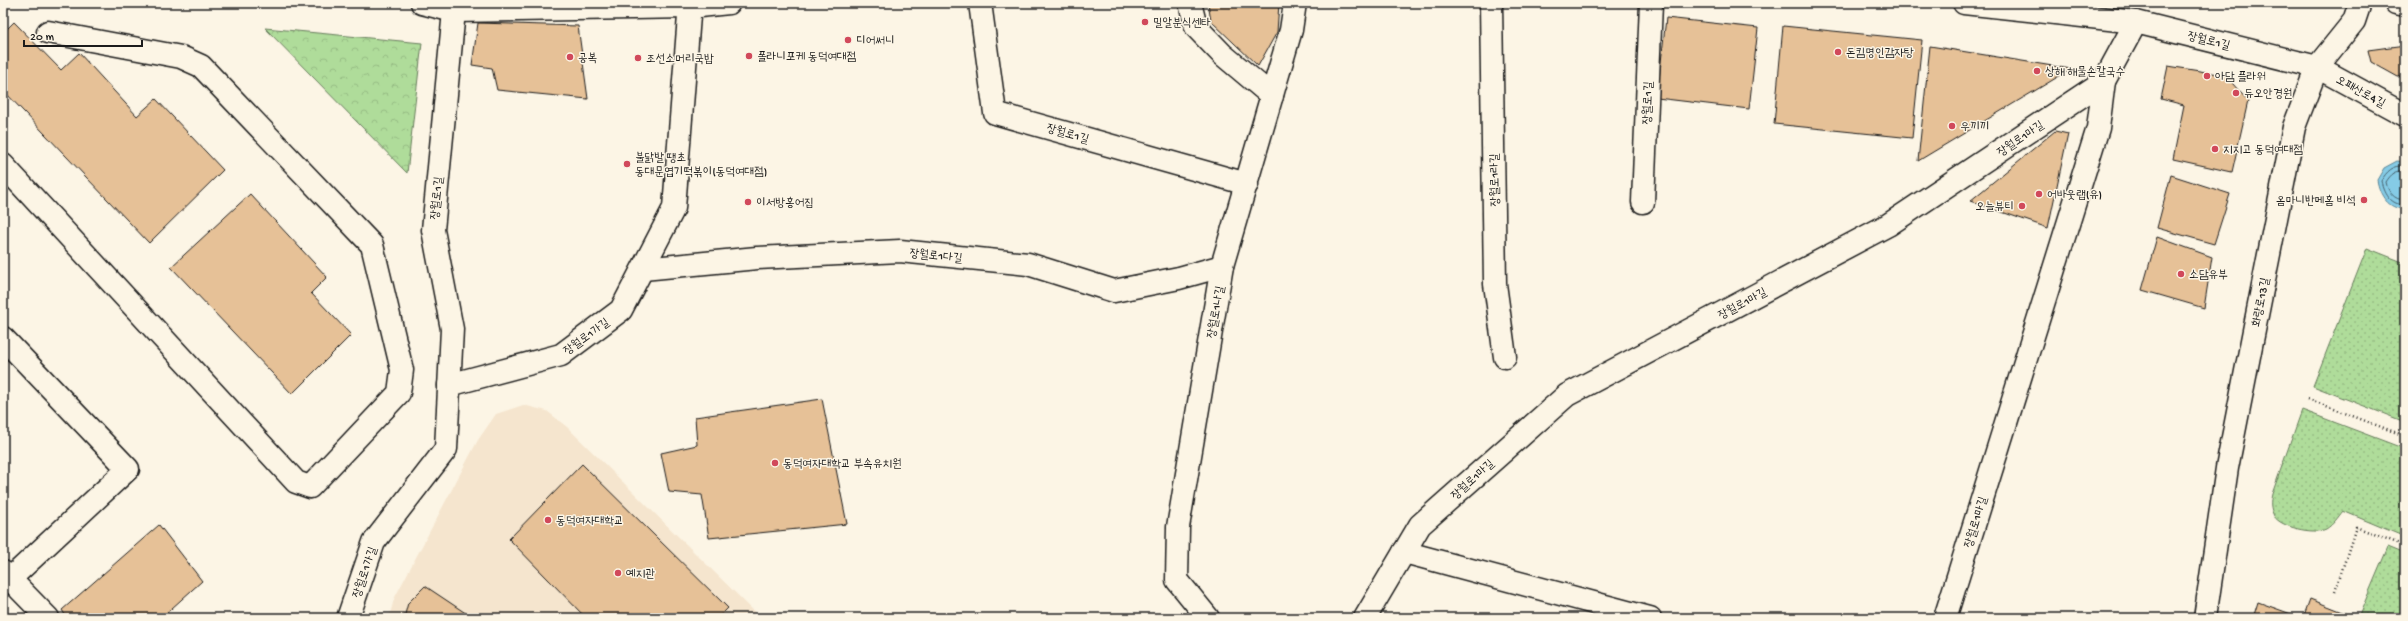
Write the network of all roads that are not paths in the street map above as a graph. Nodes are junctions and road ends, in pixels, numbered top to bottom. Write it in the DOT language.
graph roads {
  1 [pos="422,3"];
  2 [pos="729,3"];
  3 [pos="980,3"];
  4 [pos="1190,3"];
  5 [pos="1296,3"];
  6 [pos="1491,3"];
  7 [pos="1651,3"];
  8 [pos="1964,3"];
  9 [pos="2360,3"];
  10 [pos="2396,3"];
  11 [pos="690,5"];
  12 [pos="2405,5"];
  13 [pos="454,11"];
  14 [pos="2101,11"];
  15 [pos="2136,22"];
  16 [pos="48,32"];
  17 [pos="2317,67"];
  18 [pos="2104,81"];
  19 [pos="1272,96"];
  20 [pos="2405,115"];
  21 [pos="3,165"];
  22 [pos="1246,184"];
  23 [pos="1644,202"];
  24 [pos="1222,266"];
  25 [pos="643,269"];
  26 [pos="3,338"];
  27 [pos="1505,357"];
  28 [pos="449,385"];
  29 [pos="1404,552"];
  30 [pos="6,576"];
  31 [pos="48,618"];
  32 [pos="348,618"];
  33 [pos="1208,618"];
  34 [pos="1365,618"];
  35 [pos="1650,618"];
  36 [pos="1945,618"];
  37 [pos="2205,618"];
  1 -- 13 [label="street"];
  2 -- 11 [label="street"];
  3 -- 22 [label="street, 장월로1길"];
  4 -- 19 [label="street"];
  5 -- 19 [label="street, 장월로1나길"];
  6 -- 27 [label="street, 장월로1라길"];
  7 -- 23 [label="street, 장월로1길"];
  8 -- 14 [label="street, 장월로1길"];
  9 -- 17 [label="street, 화랑로13길"];
  10 -- 12 [label="street"];
  11 -- 13 [label="street"];
  11 -- 25 [label="street, 장월로1가길"];
  13 -- 28 [label="street, 장월로1길"];
  14 -- 15 [label="street, 장월로1길"];
  15 -- 17 [label="street, 장월로1길"];
  15 -- 18 [label="street, 장월로1마길"];
  16 -- 21 [label="street"];
  17 -- 20 [label="street, 오패산로4길"];
  17 -- 37 [label="street, 화랑로13길"];
  18 -- 29 [label="street, 장월로1마길"];
  18 -- 36 [label="street, 장월로1마길"];
  19 -- 22 [label="street, 장월로1나길"];
  22 -- 24 [label="street, 장월로1나길"];
  24 -- 25 [label="street, 장월로1다길"];
  24 -- 33 [label="street, 장월로1나길"];
  25 -- 28 [label="street, 장월로1가길"];
  26 -- 30 [label="street"];
  28 -- 32 [label="street, 장월로1가길"];
  29 -- 34 [label="street, 장월로1마길"];
  29 -- 35 [label="street"];
  30 -- 31 [label="street"];
}
